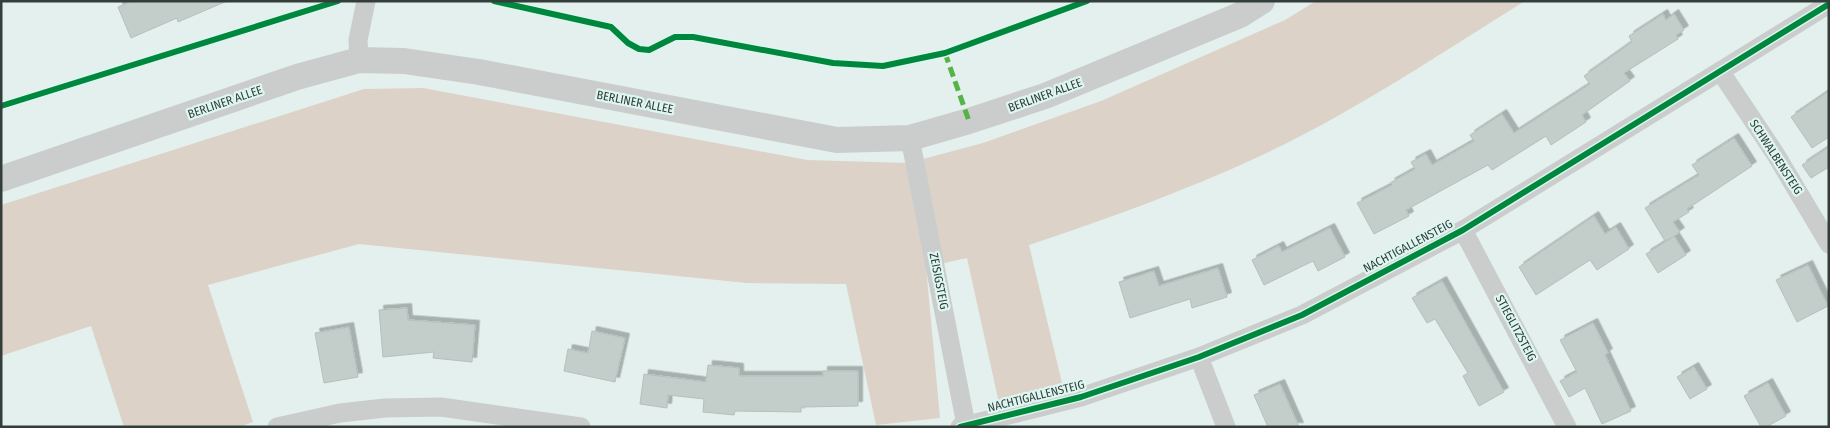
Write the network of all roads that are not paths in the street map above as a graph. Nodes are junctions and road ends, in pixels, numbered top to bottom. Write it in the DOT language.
graph roads {
  1 [pos="366,1"];
  2 [pos="1262,1"];
  3 [pos="1829,4"];
  4 [pos="359,60"];
  5 [pos="1720,71"];
  6 [pos="910,138"];
  7 [pos="1,179"];
  8 [pos="1463,230"];
  9 [pos="1829,244"];
  10 [pos="1199,357"];
  11 [pos="963,426"];
  12 [pos="277,427"];
  13 [pos="582,427"];
  14 [pos="1226,427"];
  15 [pos="1567,427"];
  1 -- 4 [label="street"];
  2 -- 6 [label="main road, BERLINER ALLEE"];
  3 -- 5 [label="street, NACHTIGALLENSTEIG"];
  4 -- 6 [label="main road, BERLINER ALLEE"];
  4 -- 7 [label="main road, BERLINER ALLEE"];
  5 -- 8 [label="street, NACHTIGALLENSTEIG"];
  5 -- 9 [label="street, SCHWALBENSTEIG"];
  6 -- 11 [label="street, ZEISIGSTEIG"];
  8 -- 10 [label="street, NACHTIGALLENSTEIG"];
  8 -- 15 [label="street, STIEGLITZSTEIG"];
  10 -- 11 [label="street, NACHTIGALLENSTEIG"];
  10 -- 14 [label="street"];
  12 -- 13 [label="street"];
}
